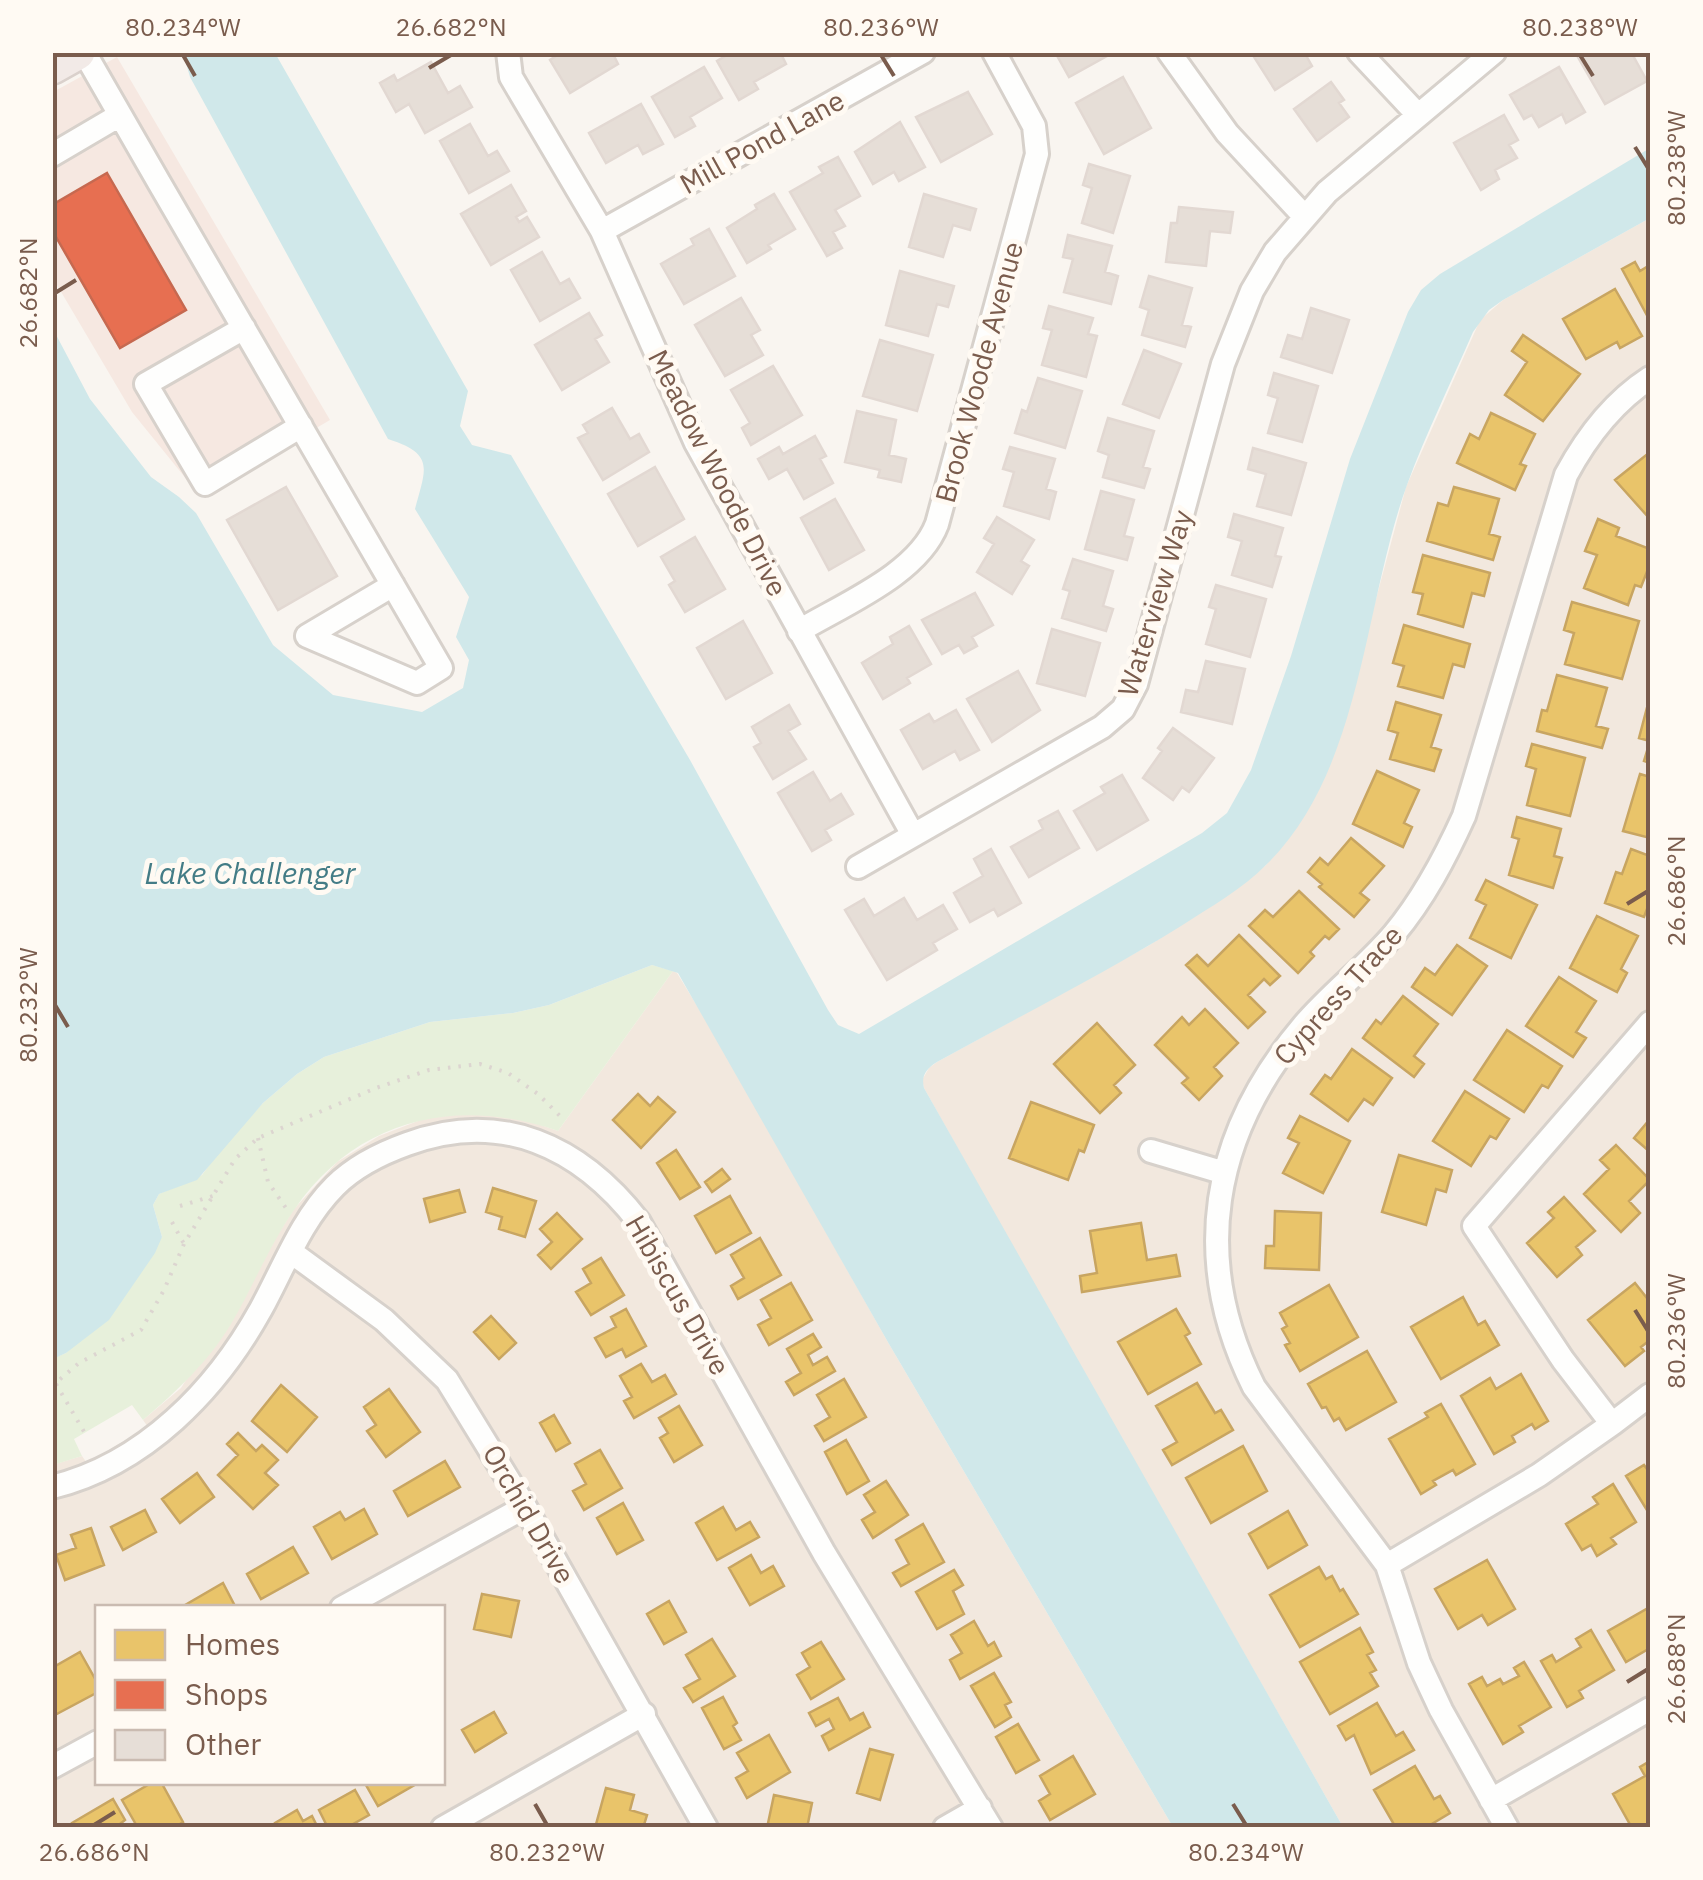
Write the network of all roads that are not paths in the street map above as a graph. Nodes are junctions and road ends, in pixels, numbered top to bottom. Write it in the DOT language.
graph roads {
  1 [pos="80,52"];
  2 [pos="508,52"];
  3 [pos="923,52"];
  4 [pos="994,52"];
  5 [pos="1169,52"];
  6 [pos="1359,52"];
  7 [pos="1494,52"];
  8 [pos="52,66"];
  9 [pos="1418,114"];
  10 [pos="120,115"];
  11 [pos="52,155"];
  12 [pos="1304,216"];
  13 [pos="602,231"];
  14 [pos="244,328"];
  15 [pos="1650,378"];
  16 [pos="301,426"];
  17 [pos="394,585"];
  18 [pos="799,631"];
  19 [pos="913,835"];
  20 [pos="858,867"];
  21 [pos="1650,1023"];
  22 [pos="1151,1152"];
  23 [pos="1225,1172"];
  24 [pos="291,1252"];
  25 [pos="1650,1395"];
  26 [pos="1612,1424"];
  27 [pos="52,1487"];
  28 [pos="525,1507"];
  29 [pos="1387,1565"];
  30 [pos="347,1605"];
  31 [pos="1650,1709"];
  32 [pos="644,1714"];
  33 [pos="95,1744"];
  34 [pos="52,1767"];
  35 [pos="1492,1800"];
  36 [pos="985,1818"];
  37 [pos="443,1828"];
  38 [pos="706,1828"];
  39 [pos="945,1828"];
  40 [pos="1507,1828"];
  1 -- 8 [label="highway"];
  1 -- 10 [label="street"];
  2 -- 13 [label="street, Meadow Woode Drive"];
  3 -- 13 [label="street, Mill Pond Lane"];
  4 -- 18 [label="street, Brook Woode Avenue"];
  5 -- 12 [label="street"];
  6 -- 9 [label="street"];
  7 -- 9 [label="street, Waterview Way"];
  9 -- 12 [label="street, Waterview Way"];
  10 -- 11 [label="street"];
  10 -- 14 [label="street"];
  12 -- 19 [label="street, Waterview Way"];
  13 -- 18 [label="street, Meadow Woode Drive"];
  14 -- 16 [label="street"];
  14 -- 16 [label="street"];
  15 -- 23 [label="street, Cypress Trace"];
  16 -- 17 [label="street"];
  17 -- 17 [label="street"];
  18 -- 19 [label="street, Meadow Woode Drive"];
  19 -- 20 [label="street, Waterview Way"];
  21 -- 26 [label="street"];
  22 -- 23 [label="street"];
  23 -- 29 [label="street, Cypress Trace"];
  24 -- 27 [label="street, Hibiscus Drive"];
  24 -- 28 [label="street, Orchid Drive"];
  24 -- 36 [label="street, Hibiscus Drive"];
  25 -- 26 [label="street"];
  26 -- 29 [label="street"];
  28 -- 30 [label="street"];
  28 -- 32 [label="street, Orchid Drive"];
  29 -- 35 [label="street, Cypress Trace"];
  31 -- 35 [label="street"];
  32 -- 37 [label="street"];
  32 -- 38 [label="street, Orchid Drive"];
  33 -- 34 [label="street"];
  35 -- 40 [label="street, Cypress Trace"];
  36 -- 39 [label="street"];
}
